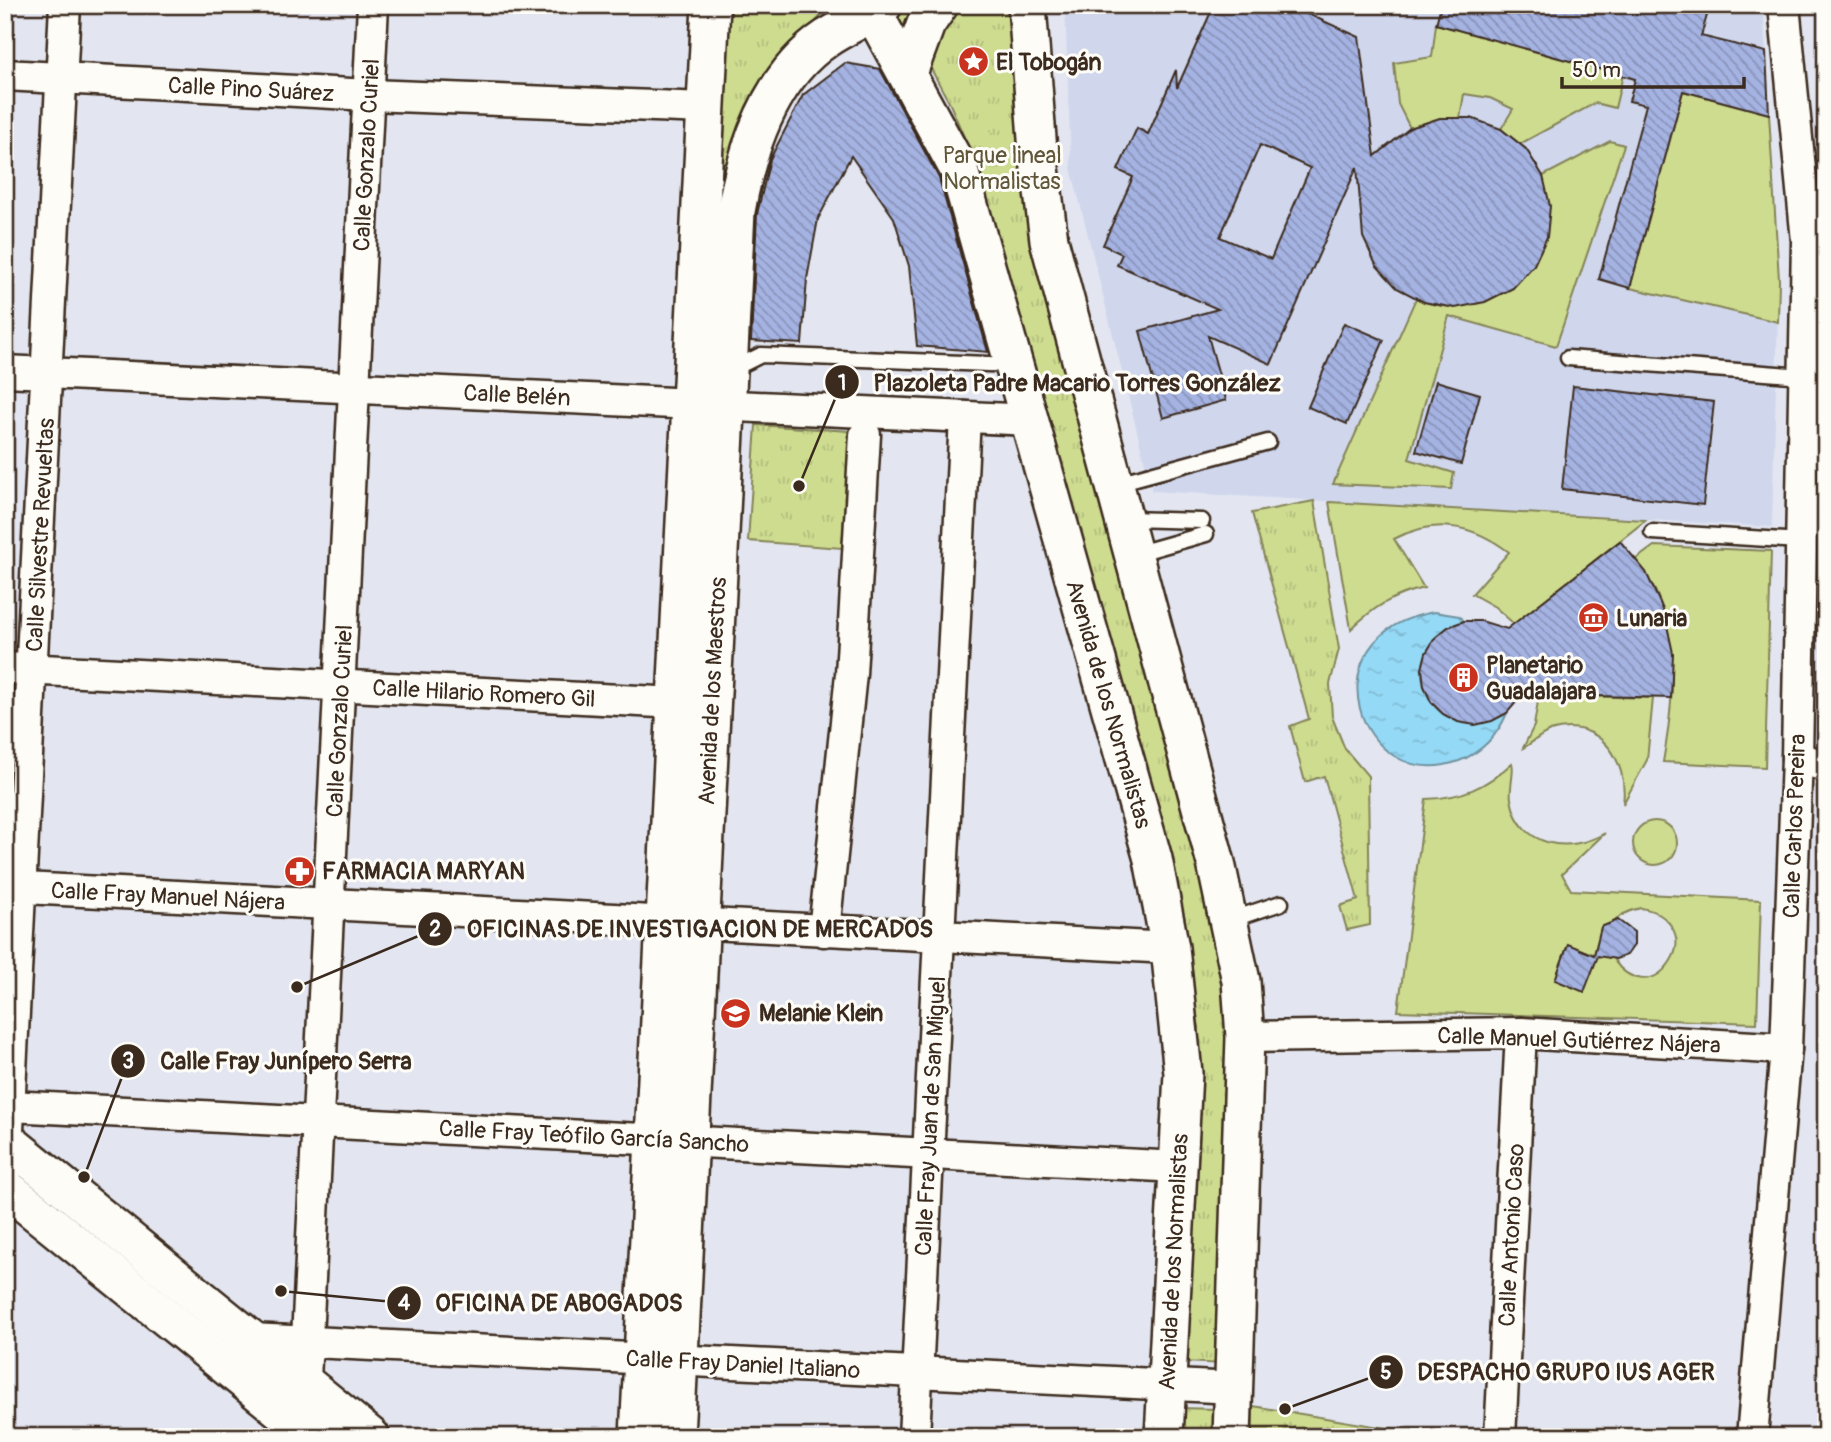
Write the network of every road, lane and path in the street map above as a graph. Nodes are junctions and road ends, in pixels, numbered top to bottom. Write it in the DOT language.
graph roads {
  1 [pos="65,5"];
  2 [pos="373,5"];
  3 [pos="712,5"];
  4 [pos="939,5"];
  5 [pos="1784,5"];
  6 [pos="875,8"];
  7 [pos="1026,9"];
  8 [pos="908,73"];
  9 [pos="5,75"];
  10 [pos="61,79"];
  11 [pos="369,95"];
  12 [pos="706,108"];
  13 [pos="1816,239"];
  14 [pos="1568,358"];
  15 [pos="729,363"];
  16 [pos="1014,365"];
  17 [pos="5,371"];
  18 [pos="47,373"];
  19 [pos="1804,376"];
  20 [pos="356,387"];
  21 [pos="710,405"];
  22 [pos="965,417"];
  23 [pos="1029,421"];
  24 [pos="865,435"];
  25 [pos="1268,442"];
  26 [pos="1114,484"];
  27 [pos="1124,519"];
  28 [pos="1652,532"];
  29 [pos="1801,541"];
  30 [pos="1133,555"];
  31 [pos="19,669"];
  32 [pos="341,685"];
  33 [pos="694,704"];
  34 [pos="1797,758"];
  35 [pos="1826,766"];
  36 [pos="13,888"];
  37 [pos="1281,903"];
  38 [pos="330,904"];
  39 [pos="1229,921"];
  40 [pos="683,923"];
  41 [pos="824,931"];
  42 [pos="939,936"];
  43 [pos="1170,948"];
  44 [pos="1521,1033"];
  45 [pos="1245,1037"];
  46 [pos="1786,1049"];
  47 [pos="318,1122"];
  48 [pos="8,1129"];
  49 [pos="672,1140"];
  50 [pos="928,1154"];
  51 [pos="1179,1167"];
  52 [pos="5,1188"];
  53 [pos="251,1339"];
  54 [pos="307,1342"];
  55 [pos="661,1359"];
  56 [pos="917,1372"];
  57 [pos="305,1383"];
  58 [pos="1166,1384"];
  59 [pos="1235,1388"];
  60 [pos="306,1433"];
  61 [pos="371,1437"];
  62 [pos="639,1437"];
  63 [pos="675,1437"];
  64 [pos="914,1437"];
  65 [pos="1164,1437"];
  66 [pos="1232,1437"];
  67 [pos="1500,1437"];
  68 [pos="1752,1437"];
  1 -- 10 [label="street, Calle Silvestre Revueltas"];
  2 -- 11 [label="street, Calle Gonzalo Curiel"];
  3 -- 12 [label="street, Avenida de los Maestros"];
  4 -- 8 [label="street"];
  5 -- 13 [label="street, Calle Carlos Pereira"];
  6 -- 8 [label="street, Avenida de los Normalistas"];
  6 -- 15 [label="street, Avenida de los Maestros"];
  7 -- 26 [label="street"];
  8 -- 16 [label="street, Avenida de los Normalistas"];
  9 -- 10 [label="street, Calle Pino Suárez"];
  10 -- 11 [label="street, Calle Pino Suárez"];
  10 -- 18 [label="street, Calle Silvestre Revueltas"];
  11 -- 12 [label="street, Calle Pino Suárez"];
  11 -- 20 [label="street, Calle Gonzalo Curiel"];
  12 -- 21 [label="street, Avenida de los Maestros"];
  13 -- 19 [label="street, Calle Carlos Pereira"];
  14 -- 19 [label="lane"];
  15 -- 16 [label="lane"];
  15 -- 21 [label="street, Avenida de los Maestros"];
  16 -- 23 [label="street, Avenida de los Normalistas"];
  17 -- 18 [label="street, Calle Belén"];
  18 -- 20 [label="street, Calle Belén"];
  18 -- 31 [label="street, Calle Silvestre Revueltas"];
  19 -- 29 [label="street, Calle Carlos Pereira"];
  20 -- 21 [label="street, Calle Belén"];
  20 -- 32 [label="street, Calle Gonzalo Curiel"];
  21 -- 22 [label="street, Calle Belén"];
  21 -- 33 [label="street, Avenida de los Maestros"];
  22 -- 23 [label="street, Calle Belén"];
  22 -- 42 [label="street, Calle Fray Juan de San Miguel"];
  23 -- 43 [label="street, Avenida de los Normalistas"];
  24 -- 41 [label="street"];
  25 -- 26 [label="lane"];
  26 -- 27 [label="street"];
  27 -- 30 [label="street"];
  27 -- 30 [label="lane"];
  28 -- 29 [label="lane"];
  29 -- 34 [label="street, Calle Carlos Pereira"];
  30 -- 39 [label="street"];
  31 -- 32 [label="street, Calle Hilario Romero Gil"];
  31 -- 36 [label="street, Calle Silvestre Revueltas"];
  32 -- 33 [label="street, Calle Hilario Romero Gil"];
  32 -- 38 [label="street, Calle Gonzalo Curiel"];
  33 -- 40 [label="street, Avenida de los Maestros"];
  34 -- 35 [label="street"];
  34 -- 46 [label="street, Calle Carlos Pereira"];
  36 -- 38 [label="street, Calle Fray Manuel Nájera"];
  36 -- 48 [label="street, Calle Silvestre Revueltas"];
  37 -- 39 [label="lane"];
  38 -- 40 [label="street, Calle Fray Manuel Nájera"];
  38 -- 47 [label="street, Calle Gonzalo Curiel"];
  39 -- 45 [label="street"];
  40 -- 41 [label="street, Calle Fray Manuel Nájera"];
  40 -- 49 [label="street, Avenida de los Maestros"];
  41 -- 42 [label="street, Calle Fray Manuel Nájera"];
  42 -- 43 [label="street, Calle Fray Manuel Nájera"];
  42 -- 50 [label="street, Calle Fray Juan de San Miguel"];
  43 -- 51 [label="street, Avenida de los Normalistas"];
  44 -- 45 [label="street, Calle Manuel Gutiérrez Nájera"];
  44 -- 46 [label="street, Calle Manuel Gutiérrez Nájera"];
  44 -- 67 [label="street, Calle Antonio Caso"];
  45 -- 59 [label="street"];
  46 -- 68 [label="street, Calle Carlos Pereira"];
  47 -- 48 [label="street, Calle Fray Teófilo García Sancho"];
  47 -- 49 [label="street, Calle Fray Teófilo García Sancho"];
  47 -- 54 [label="street, Calle Gonzalo Curiel"];
  48 -- 52 [label="street, Calle Silvestre Revueltas"];
  48 -- 53 [label="street"];
  49 -- 50 [label="street, Calle Fray Teófilo García Sancho"];
  49 -- 55 [label="street, Avenida de los Maestros"];
  50 -- 51 [label="street, Calle Fray Teófilo García Sancho"];
  50 -- 56 [label="street, Calle Fray Juan de San Miguel"];
  51 -- 58 [label="street, Avenida de los Normalistas"];
  52 -- 60 [label="street"];
  53 -- 54 [label="street, Calle Fray Daniel Italiano"];
  53 -- 57 [label="street"];
  54 -- 55 [label="street, Calle Fray Daniel Italiano"];
  54 -- 57 [label="street, Calle Gonzalo Curiel"];
  55 -- 56 [label="street, Calle Fray Daniel Italiano"];
  55 -- 62 [label="street, Avenida de los Maestros"];
  55 -- 63 [label="street, Avenida de los Maestros"];
  56 -- 58 [label="street, Calle Fray Daniel Italiano"];
  56 -- 64 [label="street, Calle Fray Juan de San Miguel"];
  57 -- 60 [label="street, Calle Gonzalo Curiel"];
  57 -- 61 [label="street"];
  58 -- 59 [label="street, Calle Fray Daniel Italiano"];
  58 -- 65 [label="street, Avenida de los Normalistas"];
  59 -- 66 [label="street"];
}
